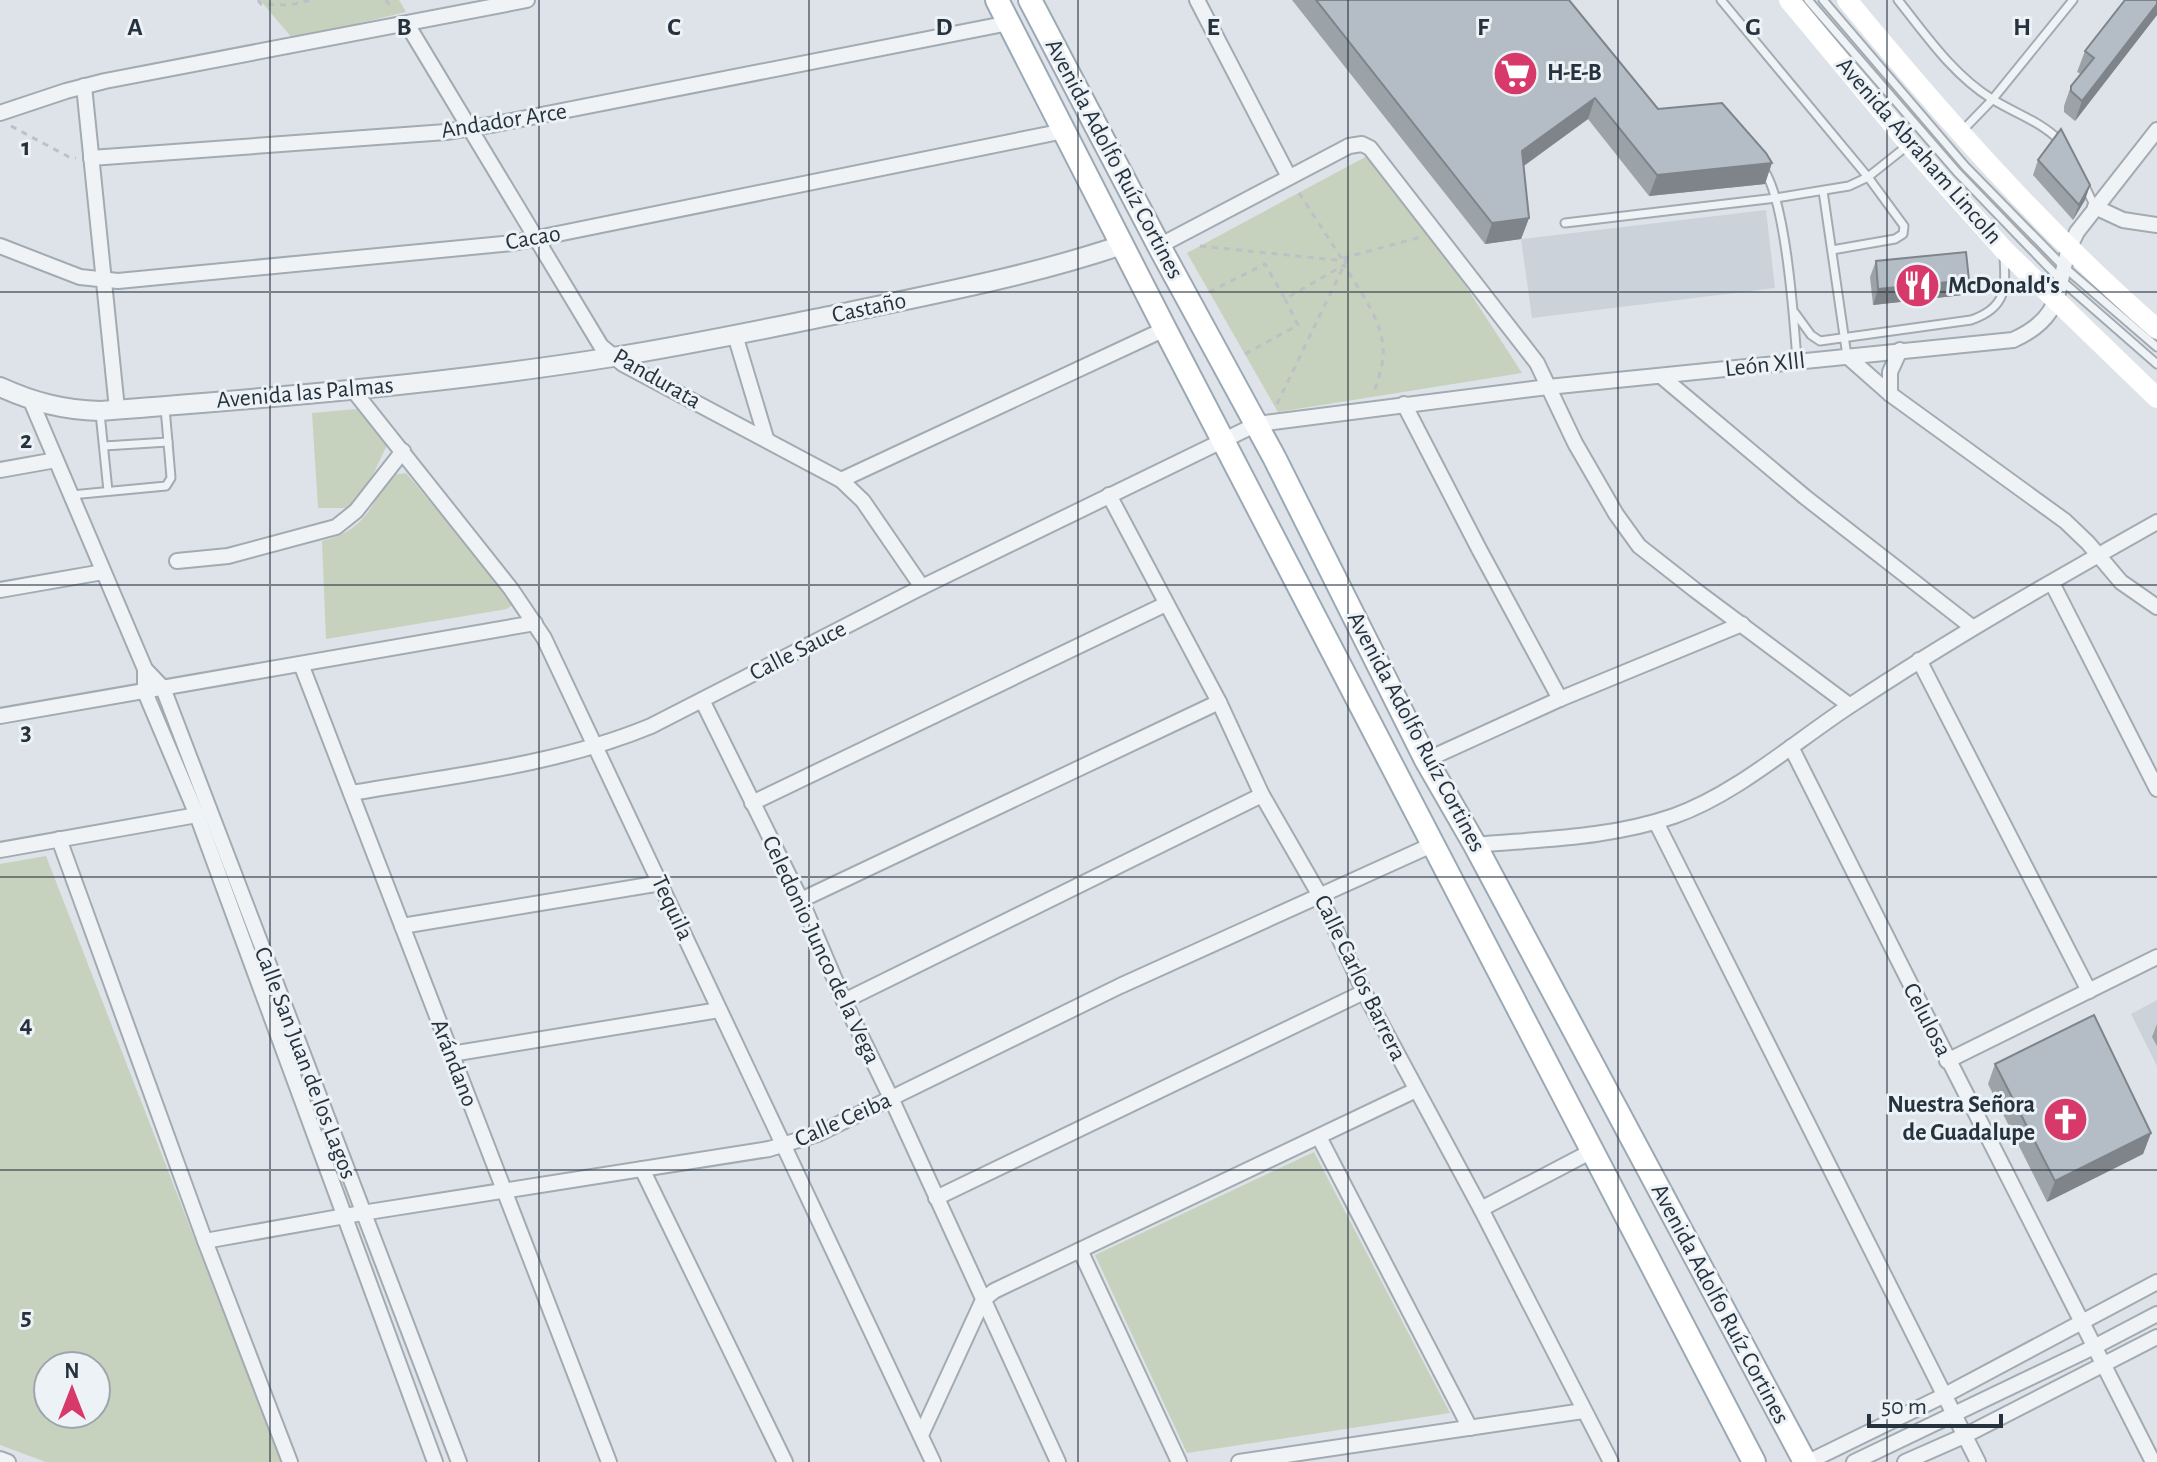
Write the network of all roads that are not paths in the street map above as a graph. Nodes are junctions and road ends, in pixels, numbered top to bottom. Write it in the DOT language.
graph roads {
  1 [pos="527,0"];
  2 [pos="997,0"];
  3 [pos="1030,0"];
  4 [pos="1197,0"];
  5 [pos="1721,0"];
  6 [pos="1789,0"];
  7 [pos="1808,0"];
  8 [pos="1823,0"];
  9 [pos="1847,0"];
  10 [pos="1898,0"];
  11 [pos="2073,0"];
  12 [pos="1009,23"];
  13 [pos="407,24"];
  14 [pos="84,86"];
  15 [pos="1992,100"];
  16 [pos="0,113"];
  17 [pos="470,128"];
  18 [pos="2157,130"];
  19 [pos="1064,131"];
  20 [pos="1961,132"];
  21 [pos="1909,144"];
  22 [pos="2065,149"];
  23 [pos="91,158"];
  24 [pos="1753,158"];
  25 [pos="1289,177"];
  26 [pos="1868,177"];
  27 [pos="2082,182"];
  28 [pos="1823,191"];
  29 [pos="1776,198"];
  30 [pos="2095,207"];
  31 [pos="1565,223"];
  32 [pos="2157,225"];
  33 [pos="538,239"];
  34 [pos="1122,245"];
  35 [pos="0,246"];
  36 [pos="1159,246"];
  37 [pos="1832,250"];
  38 [pos="2004,250"];
  39 [pos="2065,266"];
  40 [pos="104,281"];
  41 [pos="2056,303"];
  42 [pos="1794,311"];
  43 [pos="1165,329"];
  44 [pos="2157,329"];
  45 [pos="735,335"];
  46 [pos="1846,338"];
  47 [pos="2157,347"];
  48 [pos="1900,350"];
  49 [pos="1847,356"];
  50 [pos="613,357"];
  51 [pos="1797,361"];
  52 [pos="2157,364"];
  53 [pos="1661,376"];
  54 [pos="0,387"];
  55 [pos="1548,387"];
  56 [pos="353,390"];
  57 [pos="1890,394"];
  58 [pos="2157,398"];
  59 [pos="31,401"];
  60 [pos="1404,404"];
  61 [pos="165,406"];
  62 [pos="108,410"];
  63 [pos="1257,424"];
  64 [pos="766,438"];
  65 [pos="1223,438"];
  66 [pos="168,442"];
  67 [pos="104,446"];
  68 [pos="403,451"];
  69 [pos="56,460"];
  70 [pos="0,470"];
  71 [pos="841,480"];
  72 [pos="108,491"];
  73 [pos="71,495"];
  74 [pos="1109,495"];
  75 [pos="2157,522"];
  76 [pos="2097,555"];
  77 [pos="177,561"];
  78 [pos="103,572"];
  79 [pos="2052,583"];
  80 [pos="922,587"];
  81 [pos="0,590"];
  82 [pos="1166,604"];
  83 [pos="2157,607"];
  84 [pos="535,623"];
  85 [pos="1742,624"];
  86 [pos="1972,627"];
  87 [pos="1919,660"];
  88 [pos="301,664"];
  89 [pos="145,669"];
  90 [pos="163,688"];
  91 [pos="145,692"];
  92 [pos="1560,699"];
  93 [pos="702,700"];
  94 [pos="1219,702"];
  95 [pos="1849,705"];
  96 [pos="0,716"];
  97 [pos="595,746"];
  98 [pos="1791,747"];
  99 [pos="1426,760"];
  100 [pos="2157,789"];
  101 [pos="351,793"];
  102 [pos="1262,795"];
  103 [pos="752,803"];
  104 [pos="197,815"];
  105 [pos="1656,822"];
  106 [pos="59,839"];
  107 [pos="1434,844"];
  108 [pos="1475,845"];
  109 [pos="0,850"];
  110 [pos="661,883"];
  111 [pos="1319,894"];
  112 [pos="801,900"];
  113 [pos="402,926"];
  114 [pos="2157,957"];
  115 [pos="2089,991"];
  116 [pos="1364,992"];
  117 [pos="844,1001"];
  118 [pos="719,1010"];
  119 [pos="451,1054"];
  120 [pos="1947,1061"];
  121 [pos="1416,1090"];
  122 [pos="892,1100"];
  123 [pos="1319,1137"];
  124 [pos="785,1146"];
  125 [pos="1592,1151"];
  126 [pos="642,1169"];
  127 [pos="503,1190"];
  128 [pos="936,1198"];
  129 [pos="1481,1209"];
  130 [pos="362,1213"];
  131 [pos="345,1217"];
  132 [pos="205,1241"];
  133 [pos="1080,1250"];
  134 [pos="2157,1282"];
  135 [pos="983,1300"];
  136 [pos="2157,1314"];
  137 [pos="2082,1321"];
  138 [pos="2157,1337"];
  139 [pos="2096,1346"];
  140 [pos="2106,1364"];
  141 [pos="1945,1395"];
  142 [pos="1583,1411"];
  143 [pos="1955,1414"];
  144 [pos="1470,1428"];
  145 [pos="921,1435"];
  146 [pos="1964,1436"];
  147 [pos="0,1459"];
  148 [pos="8,1462"];
  149 [pos="290,1462"];
  150 [pos="435,1462"];
  151 [pos="459,1462"];
  152 [pos="609,1462"];
  153 [pos="785,1462"];
  154 [pos="933,1462"];
  155 [pos="1058,1462"];
  156 [pos="1179,1462"];
  157 [pos="1239,1462"];
  158 [pos="1611,1462"];
  159 [pos="1754,1462"];
  160 [pos="1807,1462"];
  161 [pos="1854,1462"];
  162 [pos="1905,1462"];
  163 [pos="1978,1462"];
  164 [pos="2153,1462"];
  1 -- 13 [label="street"];
  2 -- 12 [label="main road, Avenida Adolfo Ruíz Cortines"];
  3 -- 36 [label="main road, Avenida Adolfo Ruíz Cortines"];
  4 -- 25 [label="street"];
  5 -- 26 [label="lane"];
  6 -- 21 [label="main road, Avenida Abraham Lincoln"];
  7 -- 39 [label="lane"];
  8 -- 39 [label="lane"];
  9 -- 20 [label="main road"];
  10 -- 15 [label="lane"];
  11 -- 15 [label="lane"];
  12 -- 17 [label="street, Andador Arce"];
  12 -- 19 [label="main road, Avenida Adolfo Ruíz Cortines"];
  13 -- 14 [label="street"];
  13 -- 17 [label="street, Pandurata"];
  14 -- 16 [label="street"];
  14 -- 23 [label="street"];
  15 -- 20 [label="lane"];
  15 -- 22 [label="lane"];
  17 -- 23 [label="street, Andador Arce"];
  17 -- 33 [label="street, Pandurata"];
  18 -- 30 [label="street, León Xlll"];
  19 -- 33 [label="street, Cacao"];
  19 -- 34 [label="main road, Avenida Adolfo Ruíz Cortines"];
  20 -- 39 [label="main road"];
  21 -- 26 [label="lane"];
  21 -- 38 [label="main road, Avenida Abraham Lincoln"];
  23 -- 40 [label="street"];
  24 -- 29 [label="lane"];
  25 -- 36 [label="street"];
  25 -- 55 [label="street"];
  26 -- 28 [label="lane"];
  26 -- 37 [label="lane"];
  27 -- 30 [label="lane"];
  28 -- 29 [label="lane"];
  28 -- 37 [label="lane"];
  29 -- 31 [label="lane"];
  29 -- 42 [label="lane"];
  30 -- 32 [label="street"];
  30 -- 39 [label="street, León Xlll"];
  33 -- 40 [label="street, Cacao"];
  33 -- 50 [label="street, Pandurata"];
  34 -- 43 [label="main road, Avenida Adolfo Ruíz Cortines"];
  34 -- 45 [label="street, Castaño"];
  35 -- 40 [label="street, Cacao"];
  36 -- 63 [label="main road, Avenida Adolfo Ruíz Cortines"];
  37 -- 46 [label="lane"];
  38 -- 41 [label="main road, Avenida Abraham Lincoln"];
  38 -- 46 [label="lane"];
  39 -- 41 [label="street, León Xlll"];
  39 -- 44 [label="main road"];
  39 -- 47 [label="lane"];
  39 -- 52 [label="lane"];
  40 -- 62 [label="street"];
  41 -- 48 [label="street, León Xlll"];
  41 -- 58 [label="main road, Avenida Abraham Lincoln"];
  42 -- 46 [label="lane"];
  42 -- 51 [label="lane"];
  43 -- 65 [label="main road, Avenida Adolfo Ruíz Cortines"];
  43 -- 71 [label="street"];
  45 -- 50 [label="street, Castaño"];
  45 -- 64 [label="street"];
  46 -- 49 [label="lane"];
  48 -- 49 [label="street, León Xlll"];
  48 -- 57 [label="street"];
  49 -- 51 [label="street, León Xlll"];
  49 -- 57 [label="street"];
  50 -- 56 [label="street, Avenida las Palmas"];
  50 -- 64 [label="street, Pandurata"];
  51 -- 53 [label="street, León Xlll"];
  53 -- 55 [label="street, León Xlll"];
  53 -- 86 [label="street"];
  54 -- 59 [label="street, Avenida las Palmas"];
  55 -- 60 [label="street, León Xlll"];
  55 -- 85 [label="street"];
  56 -- 61 [label="street, Avenida las Palmas"];
  56 -- 68 [label="street, Tequila"];
  57 -- 76 [label="street"];
  59 -- 62 [label="street, Avenida las Palmas"];
  59 -- 69 [label="street, Calle San Juan de los Lagos"];
  60 -- 63 [label="street, León Xlll"];
  60 -- 92 [label="street"];
  61 -- 62 [label="street, Avenida las Palmas"];
  61 -- 66 [label="lane"];
  62 -- 67 [label="lane"];
  63 -- 65 [label="street, León Xlll"];
  63 -- 99 [label="main road, Avenida Adolfo Ruíz Cortines"];
  64 -- 71 [label="street, Pandurata"];
  65 -- 74 [label="street, Calle Sauce"];
  65 -- 107 [label="main road, Avenida Adolfo Ruíz Cortines"];
  66 -- 67 [label="lane"];
  66 -- 72 [label="lane"];
  67 -- 72 [label="lane"];
  68 -- 77 [label="street"];
  68 -- 84 [label="street, Tequila"];
  69 -- 70 [label="street"];
  69 -- 73 [label="street, Calle San Juan de los Lagos"];
  71 -- 80 [label="street, Pandurata"];
  72 -- 73 [label="lane"];
  73 -- 78 [label="street, Calle San Juan de los Lagos"];
  74 -- 80 [label="street, Calle Sauce"];
  74 -- 82 [label="street, Calle Carlos Barrera"];
  75 -- 76 [label="street"];
  76 -- 79 [label="street"];
  76 -- 83 [label="street"];
  78 -- 81 [label="street"];
  78 -- 89 [label="street, Calle San Juan de los Lagos"];
  79 -- 86 [label="street"];
  79 -- 100 [label="street"];
  80 -- 93 [label="street, Calle Sauce"];
  82 -- 94 [label="street, Calle Carlos Barrera"];
  82 -- 103 [label="street"];
  84 -- 88 [label="street"];
  84 -- 97 [label="street, Tequila"];
  85 -- 92 [label="street"];
  85 -- 95 [label="street"];
  86 -- 87 [label="street"];
  87 -- 95 [label="street"];
  87 -- 115 [label="street"];
  88 -- 90 [label="street"];
  88 -- 101 [label="street, Arándano"];
  89 -- 90 [label="street, Calle San Juan de los Lagos"];
  89 -- 91 [label="street, Calle San Juan de los Lagos"];
  90 -- 91 [label="street"];
  90 -- 130 [label="street, Calle San Juan de los Lagos"];
  91 -- 96 [label="street"];
  91 -- 104 [label="street, Calle San Juan de los Lagos"];
  92 -- 99 [label="street"];
  93 -- 97 [label="street, Calle Sauce"];
  93 -- 103 [label="street, Celedonio Junco de la Vega"];
  94 -- 102 [label="street, Calle Carlos Barrera"];
  94 -- 112 [label="street"];
  95 -- 98 [label="street"];
  97 -- 101 [label="street, Calle Sauce"];
  97 -- 110 [label="street, Tequila"];
  98 -- 105 [label="street"];
  98 -- 120 [label="street, Celulosa"];
  99 -- 108 [label="main road, Avenida Adolfo Ruíz Cortines"];
  101 -- 113 [label="street, Arándano"];
  102 -- 111 [label="street, Calle Carlos Barrera"];
  102 -- 117 [label="street"];
  103 -- 112 [label="street, Celedonio Junco de la Vega"];
  104 -- 106 [label="street"];
  104 -- 131 [label="street, Calle San Juan de los Lagos"];
  105 -- 108 [label="street"];
  105 -- 141 [label="street"];
  106 -- 109 [label="street"];
  106 -- 132 [label="street"];
  107 -- 111 [label="street, Calle Ceiba"];
  107 -- 125 [label="main road, Avenida Adolfo Ruíz Cortines"];
  108 -- 160 [label="main road, Avenida Adolfo Ruíz Cortines"];
  110 -- 113 [label="street"];
  110 -- 118 [label="street, Tequila"];
  111 -- 116 [label="street, Calle Carlos Barrera"];
  111 -- 122 [label="street, Calle Ceiba"];
  112 -- 117 [label="street, Celedonio Junco de la Vega"];
  113 -- 119 [label="street, Arándano"];
  114 -- 115 [label="street"];
  115 -- 120 [label="street"];
  116 -- 121 [label="street, Calle Carlos Barrera"];
  116 -- 128 [label="street"];
  117 -- 122 [label="street, Celedonio Junco de la Vega"];
  118 -- 119 [label="street"];
  118 -- 124 [label="street, Tequila"];
  119 -- 127 [label="street, Arándano"];
  120 -- 137 [label="street, Celulosa"];
  121 -- 123 [label="street"];
  121 -- 129 [label="street, Calle Carlos Barrera"];
  122 -- 124 [label="street, Calle Ceiba"];
  122 -- 128 [label="street, Celedonio Junco de la Vega"];
  123 -- 133 [label="street"];
  123 -- 144 [label="street"];
  124 -- 126 [label="street, Calle Ceiba"];
  124 -- 145 [label="street, Tequila"];
  125 -- 129 [label="street"];
  125 -- 159 [label="main road, Avenida Adolfo Ruíz Cortines"];
  126 -- 127 [label="street, Calle Ceiba"];
  126 -- 153 [label="street"];
  127 -- 130 [label="street, Calle Ceiba"];
  127 -- 152 [label="street, Arándano"];
  128 -- 135 [label="street, Celedonio Junco de la Vega"];
  129 -- 142 [label="street, Calle Carlos Barrera"];
  130 -- 131 [label="street, Calle Ceiba"];
  130 -- 151 [label="street, Calle San Juan de los Lagos"];
  131 -- 132 [label="street, Calle Ceiba"];
  131 -- 150 [label="street, Calle San Juan de los Lagos"];
  132 -- 149 [label="street"];
  133 -- 135 [label="street"];
  133 -- 156 [label="street"];
  134 -- 137 [label="street"];
  135 -- 145 [label="street"];
  135 -- 155 [label="street, Celedonio Junco de la Vega"];
  136 -- 139 [label="street"];
  137 -- 139 [label="street, Celulosa"];
  137 -- 141 [label="street"];
  138 -- 140 [label="street"];
  139 -- 140 [label="street, Celulosa"];
  139 -- 143 [label="street"];
  140 -- 146 [label="street"];
  140 -- 164 [label="street, Celulosa"];
  141 -- 143 [label="street"];
  141 -- 160 [label="street"];
  142 -- 144 [label="street"];
  142 -- 158 [label="street, Calle Carlos Barrera"];
  143 -- 146 [label="street"];
  143 -- 161 [label="street"];
  144 -- 157 [label="street"];
  145 -- 154 [label="street, Tequila"];
  146 -- 162 [label="street"];
  146 -- 163 [label="street"];
  147 -- 148 [label="street"];
}
